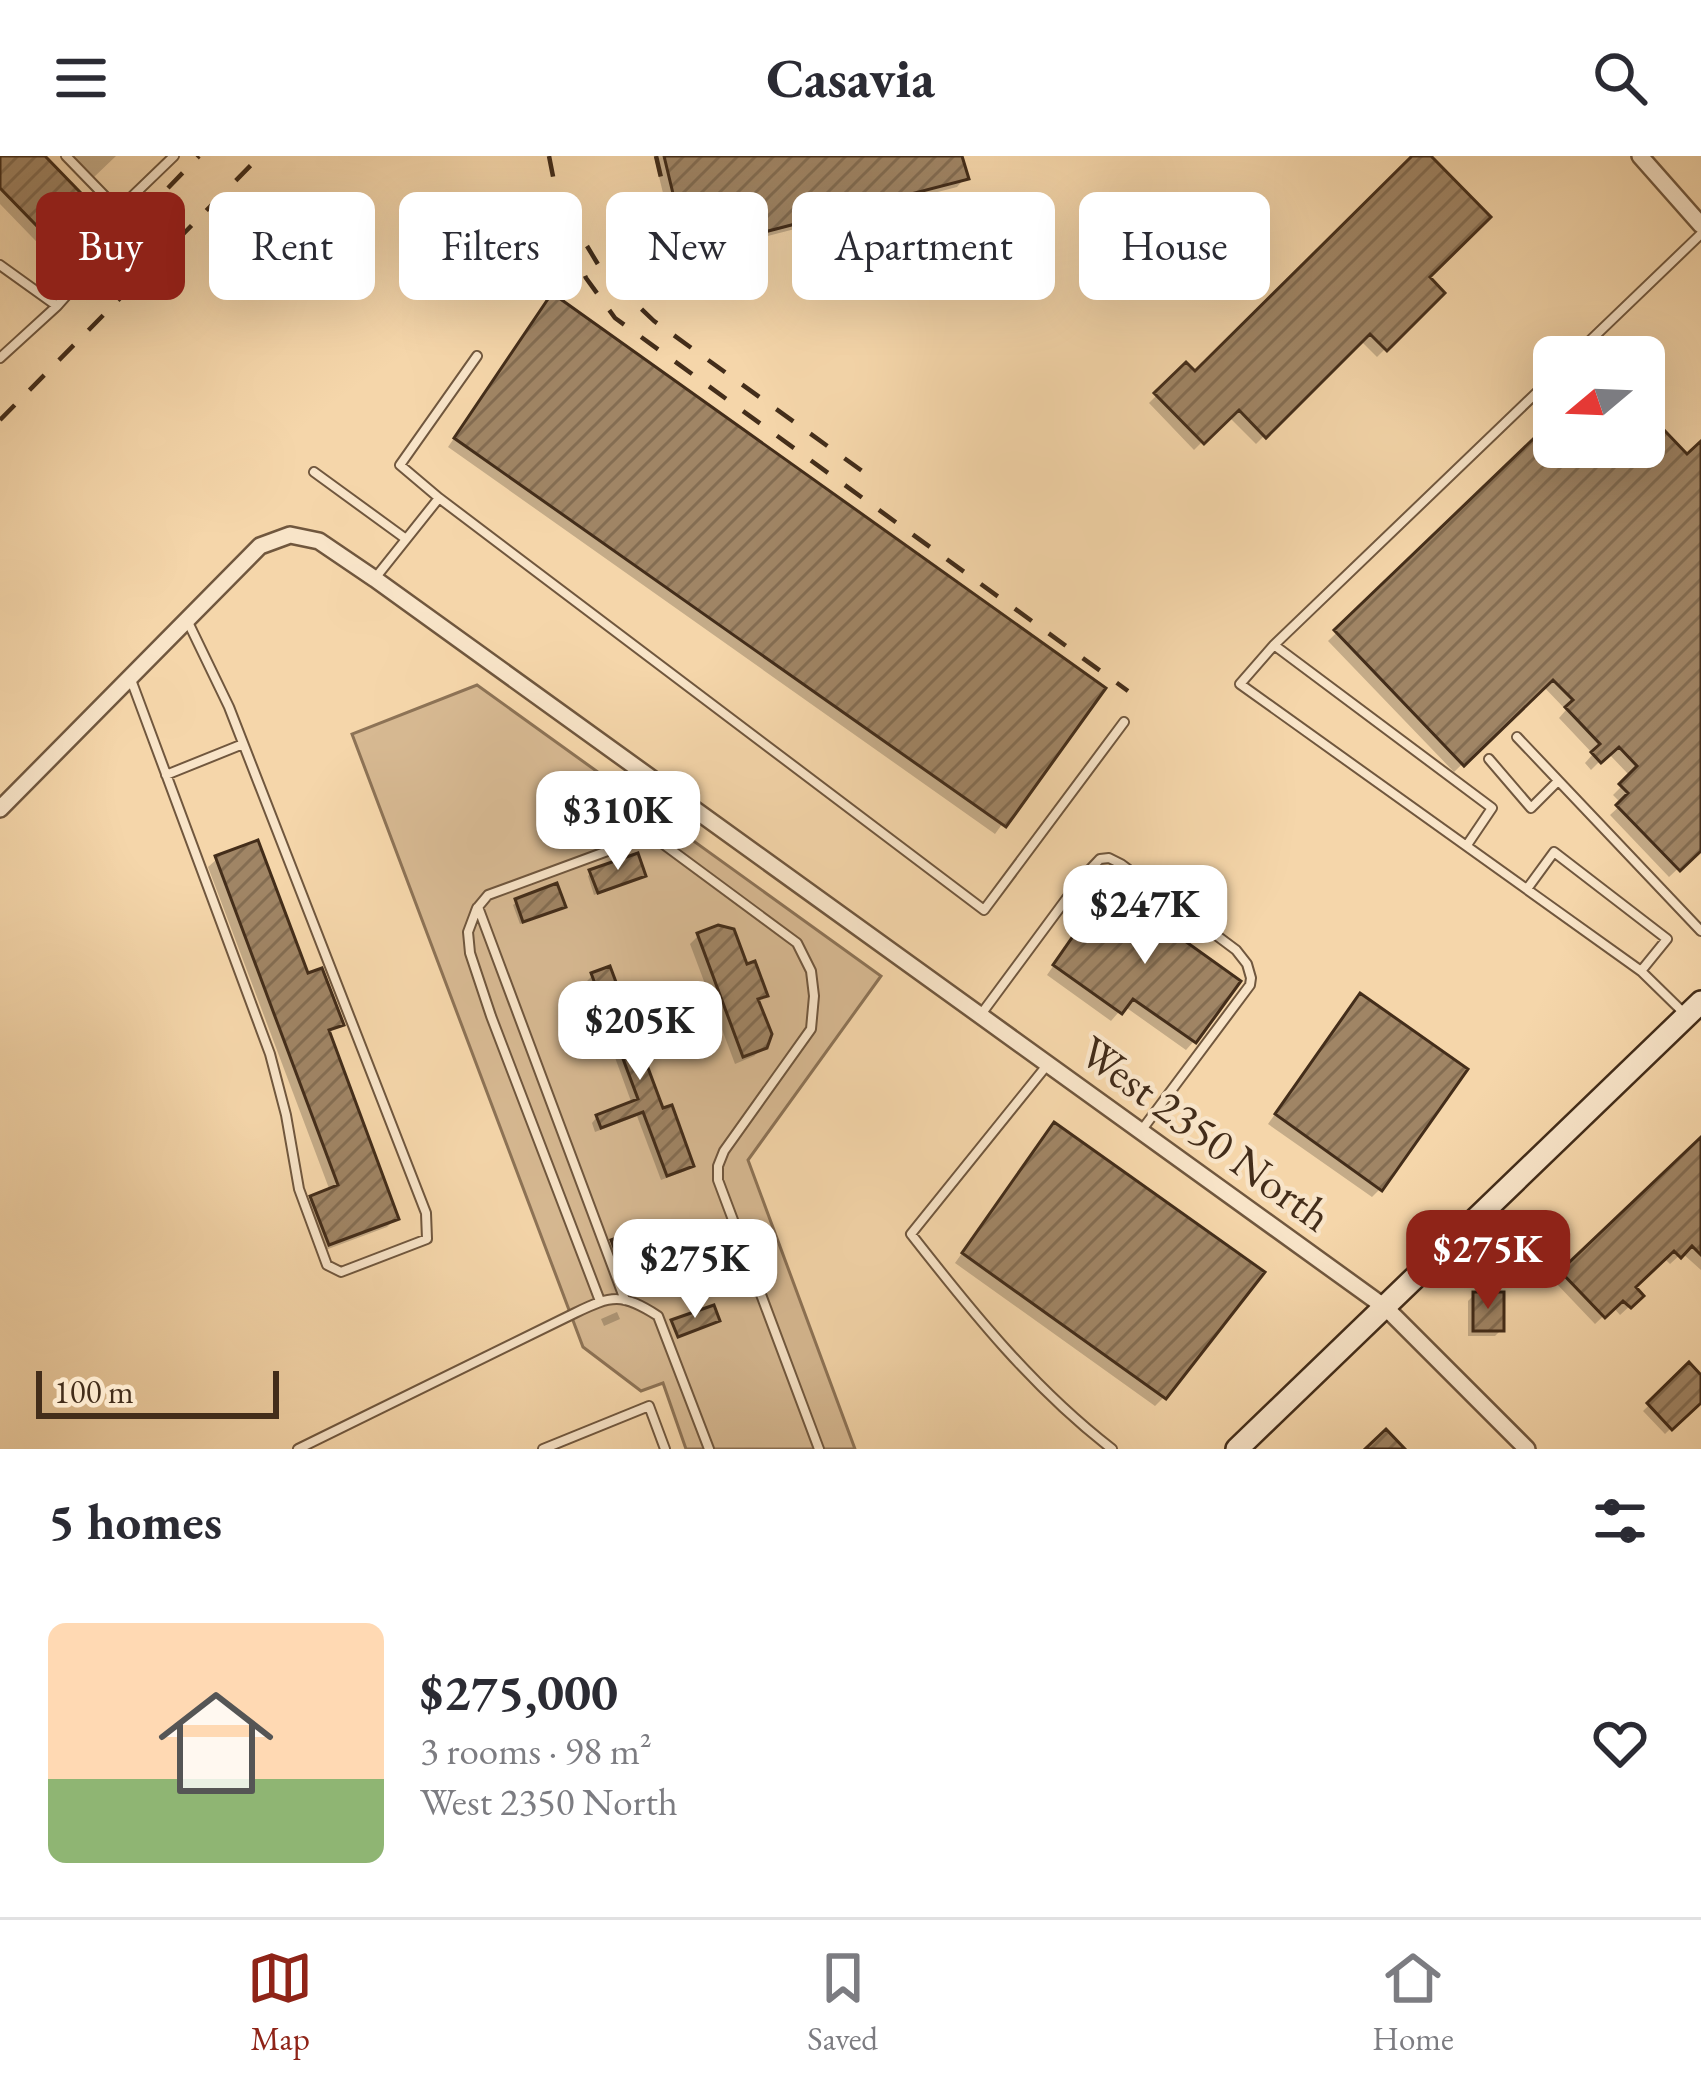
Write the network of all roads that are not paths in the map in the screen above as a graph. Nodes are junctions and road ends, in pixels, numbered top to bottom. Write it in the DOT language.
graph roads {
  1 [pos="66,156"];
  2 [pos="174,156"];
  3 [pos="1640,156"];
  4 [pos="101,192"];
  5 [pos="137,192"];
  6 [pos="1701,230"];
  7 [pos="0,265"];
  8 [pos="62,300"];
  9 [pos="57,306"];
  10 [pos="1595,336"];
  11 [pos="477,356"];
  12 [pos="0,358"];
  13 [pos="1533,396"];
  14 [pos="314,472"];
  15 [pos="439,498"];
  16 [pos="406,539"];
  17 [pos="376,579"];
  18 [pos="187,619"];
  19 [pos="1274,645"];
  20 [pos="130,677"];
  21 [pos="1124,722"];
  22 [pos="1517,736"];
  23 [pos="243,744"];
  24 [pos="1489,759"];
  25 [pos="166,775"];
  26 [pos="1558,781"];
  27 [pos="682,801"];
  28 [pos="0,808"];
  29 [pos="651,835"];
  30 [pos="1467,845"];
  31 [pos="1527,889"];
  32 [pos="478,907"];
  33 [pos="1701,909"];
  34 [pos="1691,918"];
  35 [pos="1701,931"];
  36 [pos="1642,971"];
  37 [pos="1694,1009"];
  38 [pos="981,1015"];
  39 [pos="1048,1064"];
  40 [pos="1141,1131"];
  41 [pos="625,1300"];
  42 [pos="600,1301"];
  43 [pos="1386,1308"];
  44 [pos="1100,1446"];
  45 [pos="298,1449"];
  46 [pos="543,1449"];
  47 [pos="665,1449"];
  48 [pos="709,1449"];
  49 [pos="819,1449"];
  50 [pos="1112,1449"];
  51 [pos="1237,1449"];
  52 [pos="1527,1449"];
  1 -- 4 [label="lane"];
  2 -- 5 [label="lane"];
  3 -- 6 [label="street"];
  6 -- 10 [label="lane"];
  7 -- 9 [label="lane"];
  8 -- 9 [label="lane"];
  9 -- 12 [label="lane"];
  11 -- 15 [label="lane"];
  13 -- 19 [label="lane"];
  14 -- 16 [label="lane"];
  15 -- 16 [label="lane"];
  15 -- 21 [label="lane"];
  16 -- 17 [label="lane"];
  17 -- 18 [label="street, West 2350 North"];
  17 -- 27 [label="street, West 2350 North"];
  18 -- 20 [label="street"];
  18 -- 23 [label="lane"];
  19 -- 30 [label="lane"];
  19 -- 30 [label="lane"];
  20 -- 25 [label="lane"];
  20 -- 28 [label="street"];
  22 -- 26 [label="lane"];
  23 -- 25 [label="lane"];
  23 -- 25 [label="lane"];
  24 -- 26 [label="lane"];
  26 -- 34 [label="lane"];
  27 -- 29 [label="lane"];
  27 -- 38 [label="street, West 2350 North"];
  29 -- 32 [label="lane"];
  29 -- 49 [label="lane"];
  30 -- 31 [label="lane"];
  31 -- 36 [label="lane"];
  31 -- 36 [label="lane"];
  32 -- 41 [label="lane"];
  32 -- 42 [label="lane"];
  33 -- 34 [label="lane"];
  34 -- 35 [label="lane"];
  36 -- 37 [label="lane"];
  37 -- 43 [label="street"];
  38 -- 39 [label="street, West 2350 North"];
  38 -- 40 [label="lane"];
  39 -- 40 [label="street, West 2350 North"];
  39 -- 44 [label="lane"];
  40 -- 43 [label="street, West 2350 North"];
  41 -- 42 [label="lane"];
  41 -- 48 [label="lane"];
  42 -- 45 [label="lane"];
  43 -- 51 [label="street"];
  43 -- 52 [label="street, West 2350 North"];
  44 -- 50 [label="lane"];
  46 -- 47 [label="lane"];
}
